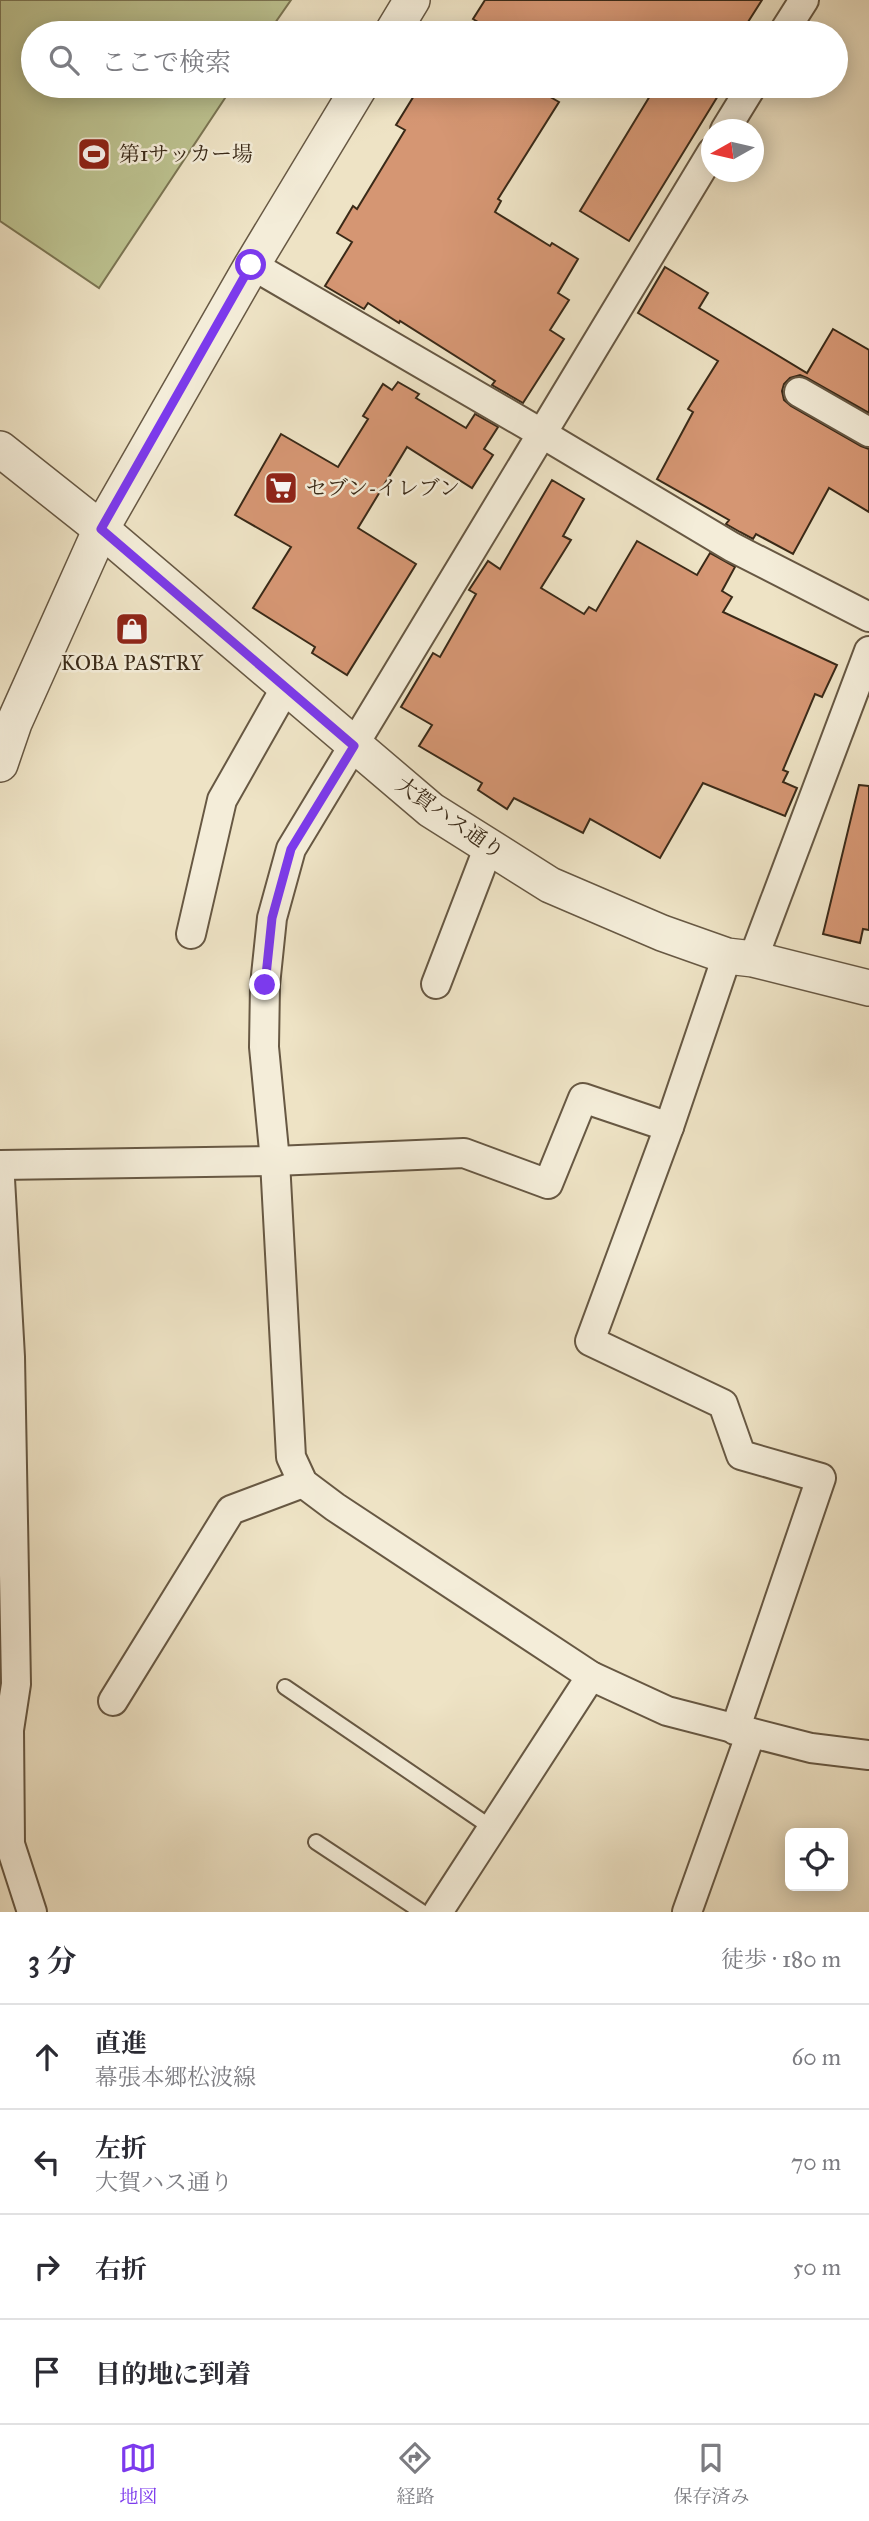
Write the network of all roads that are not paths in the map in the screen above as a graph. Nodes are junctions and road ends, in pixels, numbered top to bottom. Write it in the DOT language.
graph roads {
  1 [pos="412,0"];
  2 [pos="804,0"];
  3 [pos="399,21"];
  4 [pos="791,21"];
  5 [pos="353,98"];
  6 [pos="745,98"];
  7 [pos="732,119"];
  8 [pos="701,170"];
  9 [pos="251,265"];
  10 [pos="799,392"];
  11 [pos="869,432"];
  12 [pos="541,433"];
  13 [pos="0,449"];
  14 [pos="101,529"];
  15 [pos="869,617"];
  16 [pos="869,651"];
  17 [pos="286,687"];
  18 [pos="7,720"];
  19 [pos="354,746"];
  20 [pos="0,764"];
  21 [pos="489,846"];
  22 [pos="191,934"];
  23 [pos="740,958"];
  24 [pos="436,984"];
  25 [pos="869,988"];
  26 [pos="669,1127"];
  27 [pos="275,1161"];
  28 [pos="0,1165"];
  29 [pos="0,1180"];
  30 [pos="5,1433"];
  31 [pos="303,1483"];
  32 [pos="590,1676"];
  33 [pos="285,1687"];
  34 [pos="113,1701"];
  35 [pos="743,1731"];
  36 [pos="869,1755"];
  37 [pos="492,1828"];
  38 [pos="316,1842"];
  39 [pos="32,1912"];
  40 [pos="422,1912"];
  41 [pos="438,1912"];
  42 [pos="687,1912"];
  1 -- 3 [label="street"];
  2 -- 4 [label="street"];
  5 -- 9 [label="street"];
  6 -- 7 [label="street"];
  8 -- 12 [label="street"];
  9 -- 12 [label="street"];
  9 -- 14 [label="street"];
  10 -- 11 [label="street"];
  12 -- 15 [label="street"];
  12 -- 19 [label="street"];
  13 -- 14 [label="street, 大賀ハス通り"];
  14 -- 17 [label="street, 大賀ハス通り"];
  14 -- 18 [label="street"];
  16 -- 23 [label="street"];
  17 -- 19 [label="street, 大賀ハス通り"];
  17 -- 22 [label="street"];
  18 -- 20 [label="street"];
  19 -- 21 [label="street, 大賀ハス通り"];
  19 -- 27 [label="street"];
  21 -- 23 [label="street, 大賀ハス通り"];
  21 -- 24 [label="street"];
  23 -- 25 [label="street, 大賀ハス通り"];
  23 -- 26 [label="street"];
  26 -- 27 [label="street"];
  26 -- 35 [label="street"];
  27 -- 28 [label="street"];
  27 -- 31 [label="street"];
  29 -- 30 [label="street"];
  30 -- 39 [label="street"];
  31 -- 32 [label="street"];
  31 -- 34 [label="street"];
  32 -- 35 [label="street"];
  32 -- 37 [label="street"];
  33 -- 37 [label="lane"];
  35 -- 36 [label="street"];
  35 -- 42 [label="street"];
  37 -- 41 [label="street"];
  38 -- 40 [label="lane"];
}
